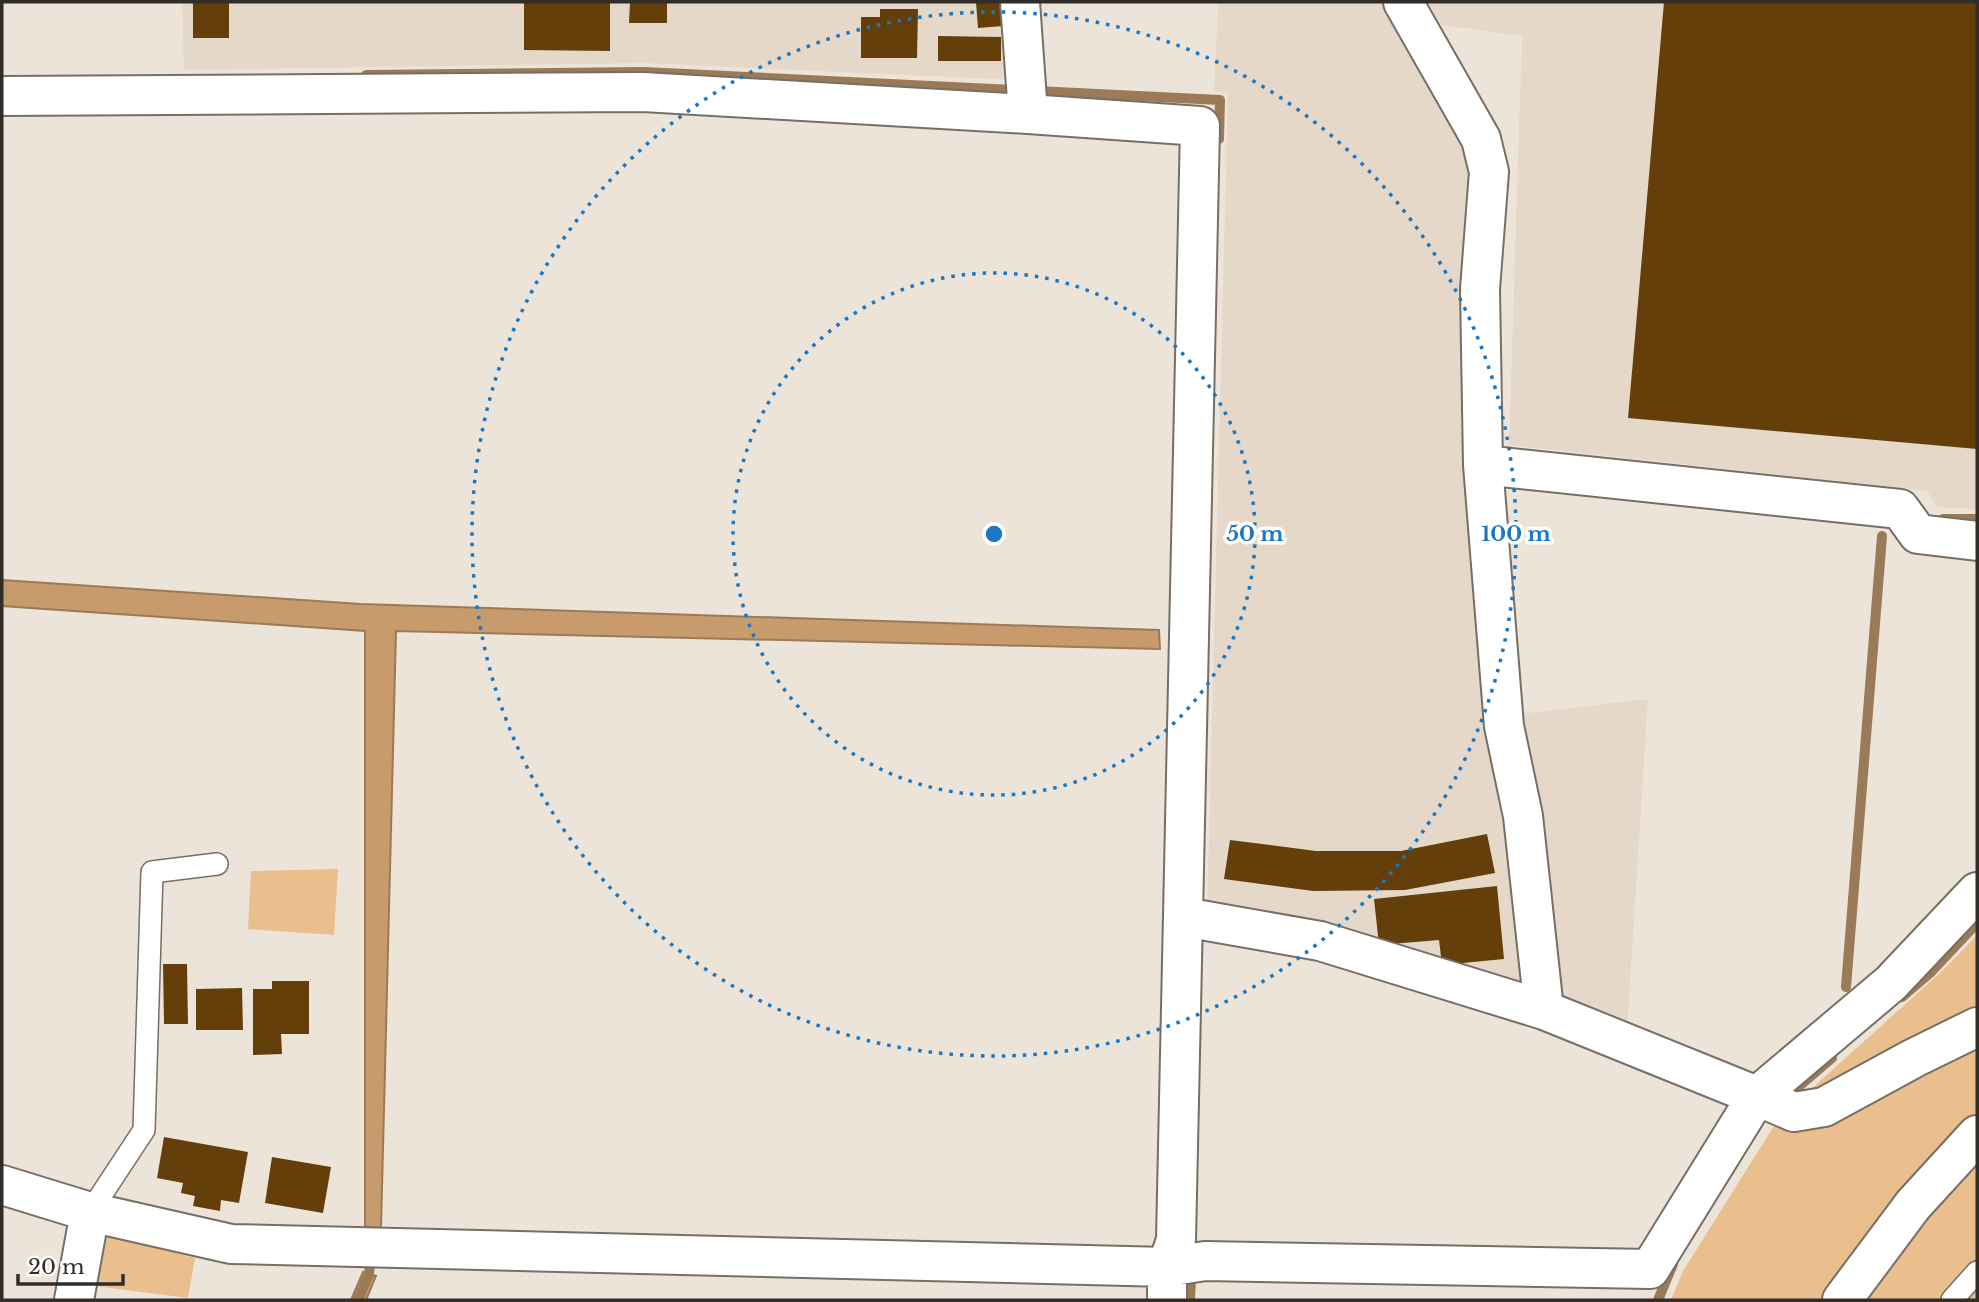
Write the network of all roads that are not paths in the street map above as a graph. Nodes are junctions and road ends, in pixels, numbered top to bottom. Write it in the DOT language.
graph roads {
  1 [pos="1020,2"];
  2 [pos="1403,2"];
  3 [pos="2,96"];
  4 [pos="1027,96"];
  5 [pos="1483,465"];
  6 [pos="1977,541"];
  7 [pos="217,864"];
  8 [pos="1977,892"];
  9 [pos="1198,919"];
  10 [pos="1544,1010"];
  11 [pos="1977,1027"];
  12 [pos="1757,1096"];
  13 [pos="1977,1135"];
  14 [pos="2,1185"];
  15 [pos="90,1212"];
  16 [pos="1977,1272"];
  17 [pos="1167,1284"];
  18 [pos="1643,1285"];
  19 [pos="74,1300"];
  20 [pos="1842,1300"];
  21 [pos="1952,1300"];
  1 -- 4 [label="street"];
  2 -- 5 [label="street"];
  3 -- 4 [label="street"];
  4 -- 9 [label="street"];
  5 -- 6 [label="street"];
  5 -- 10 [label="street"];
  7 -- 15 [label="lane"];
  8 -- 12 [label="street"];
  9 -- 10 [label="street"];
  9 -- 17 [label="street"];
  10 -- 12 [label="street"];
  11 -- 12 [label="street"];
  12 -- 18 [label="street"];
  13 -- 20 [label="street"];
  14 -- 15 [label="street"];
  15 -- 17 [label="street"];
  15 -- 19 [label="street"];
  16 -- 21 [label="lane"];
  17 -- 18 [label="street"];
}
